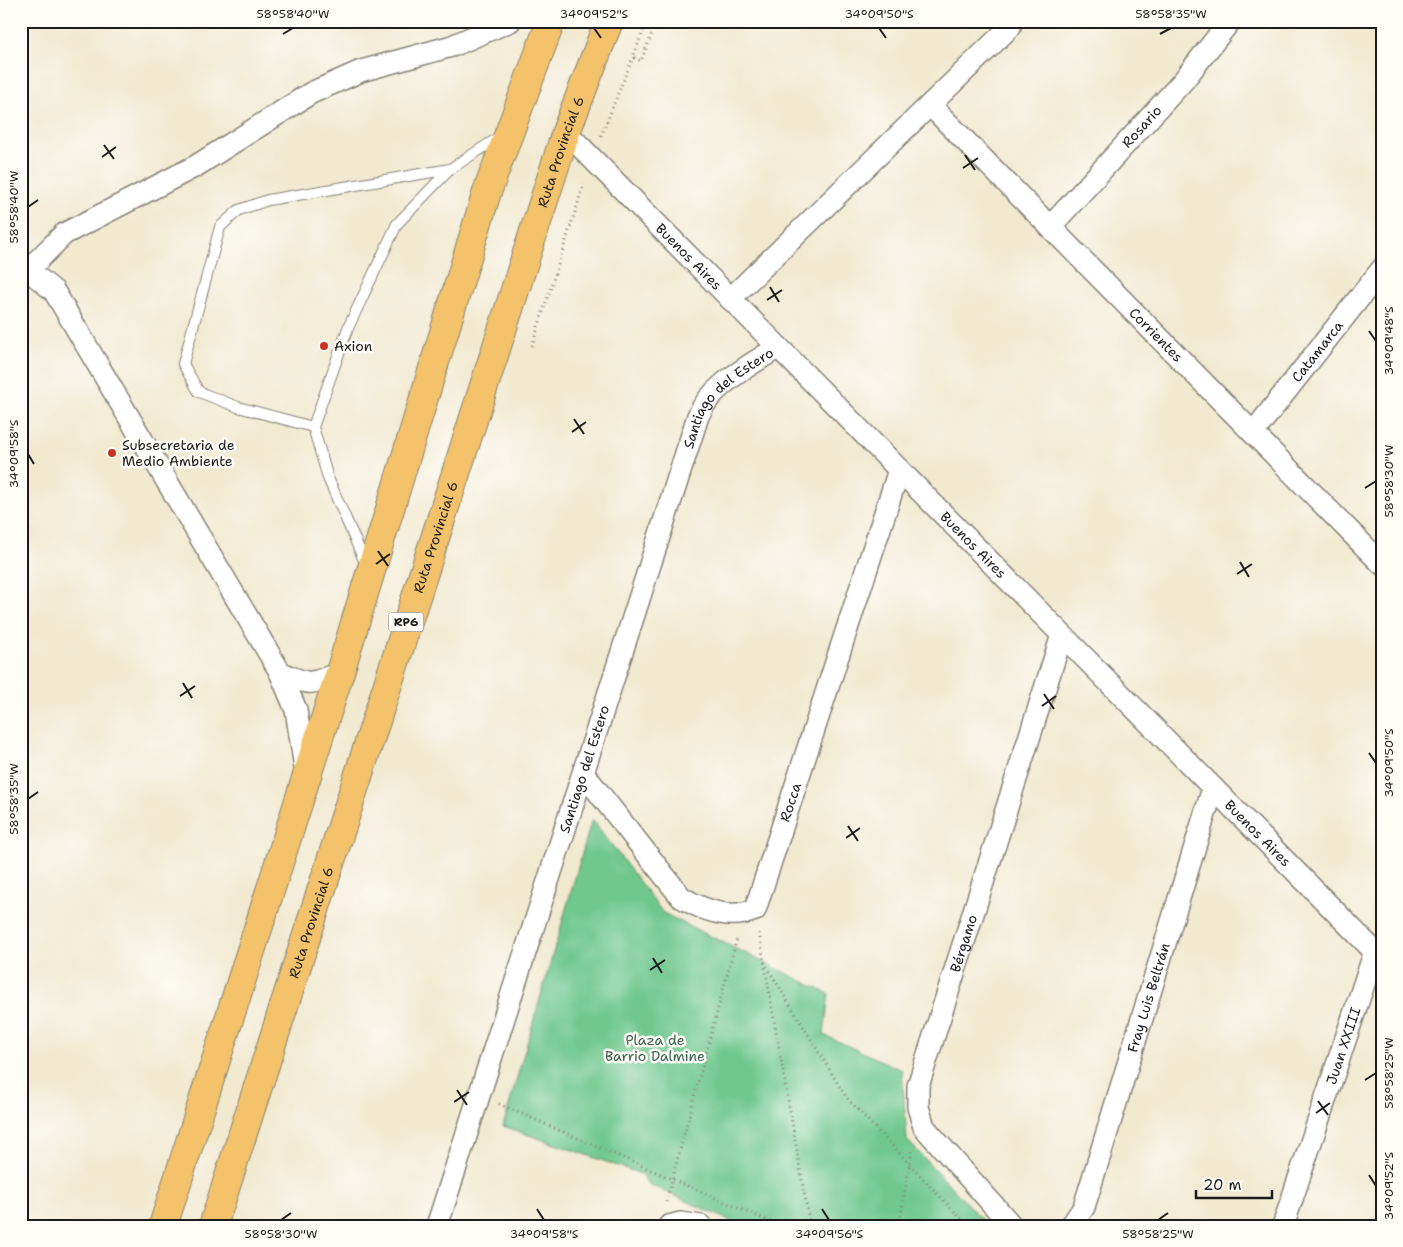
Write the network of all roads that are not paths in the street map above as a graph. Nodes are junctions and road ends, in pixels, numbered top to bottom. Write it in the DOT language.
graph roads {
  1 [pos="510,21"];
  2 [pos="609,21"];
  3 [pos="1003,21"];
  4 [pos="1230,21"];
  5 [pos="546,24"];
  6 [pos="931,106"];
  7 [pos="510,130"];
  8 [pos="566,132"];
  9 [pos="450,168"];
  10 [pos="1050,227"];
  11 [pos="1382,269"];
  12 [pos="24,270"];
  13 [pos="730,299"];
  14 [pos="778,347"];
  15 [pos="313,427"];
  16 [pos="1253,433"];
  17 [pos="899,470"];
  18 [pos="1382,564"];
  19 [pos="370,575"];
  20 [pos="1062,635"];
  21 [pos="280,672"];
  22 [pos="340,672"];
  23 [pos="306,774"];
  24 [pos="584,774"];
  25 [pos="1213,788"];
  26 [pos="1378,955"];
  27 [pos="667,1216"];
  28 [pos="163,1226"];
  29 [pos="213,1226"];
  30 [pos="437,1226"];
  31 [pos="701,1226"];
  32 [pos="1012,1226"];
  33 [pos="1071,1226"];
  34 [pos="1283,1226"];
  1 -- 12 [label="street"];
  2 -- 8 [label="highway, Ruta Provincial 6 / RP6"];
  3 -- 6 [label="street"];
  4 -- 10 [label="street, Rosario"];
  5 -- 7 [label="highway"];
  6 -- 10 [label="street, Corrientes"];
  6 -- 13 [label="street"];
  7 -- 9 [label="lane"];
  7 -- 19 [label="highway"];
  8 -- 13 [label="street, Buenos Aires"];
  8 -- 29 [label="highway, Ruta Provincial 6 / RP6"];
  9 -- 15 [label="lane"];
  9 -- 15 [label="lane"];
  10 -- 16 [label="street, Corrientes"];
  11 -- 16 [label="street, Catamarca"];
  12 -- 21 [label="street"];
  13 -- 14 [label="street, Buenos Aires"];
  14 -- 17 [label="street, Buenos Aires"];
  14 -- 24 [label="street, Santiago del Estero"];
  15 -- 19 [label="lane"];
  16 -- 18 [label="street, Corrientes"];
  17 -- 20 [label="street, Buenos Aires"];
  17 -- 24 [label="street, Rocca"];
  19 -- 22 [label="highway"];
  20 -- 25 [label="street, Buenos Aires"];
  20 -- 32 [label="street, Bérgamo"];
  21 -- 22 [label="street"];
  21 -- 23 [label="street"];
  22 -- 23 [label="highway"];
  23 -- 28 [label="highway"];
  24 -- 30 [label="street, Santiago del Estero"];
  25 -- 26 [label="street, Buenos Aires"];
  25 -- 33 [label="street, Fray Luis Beltrán"];
  26 -- 34 [label="street, Juan XXIII"];
  27 -- 31 [label="street"];
}
